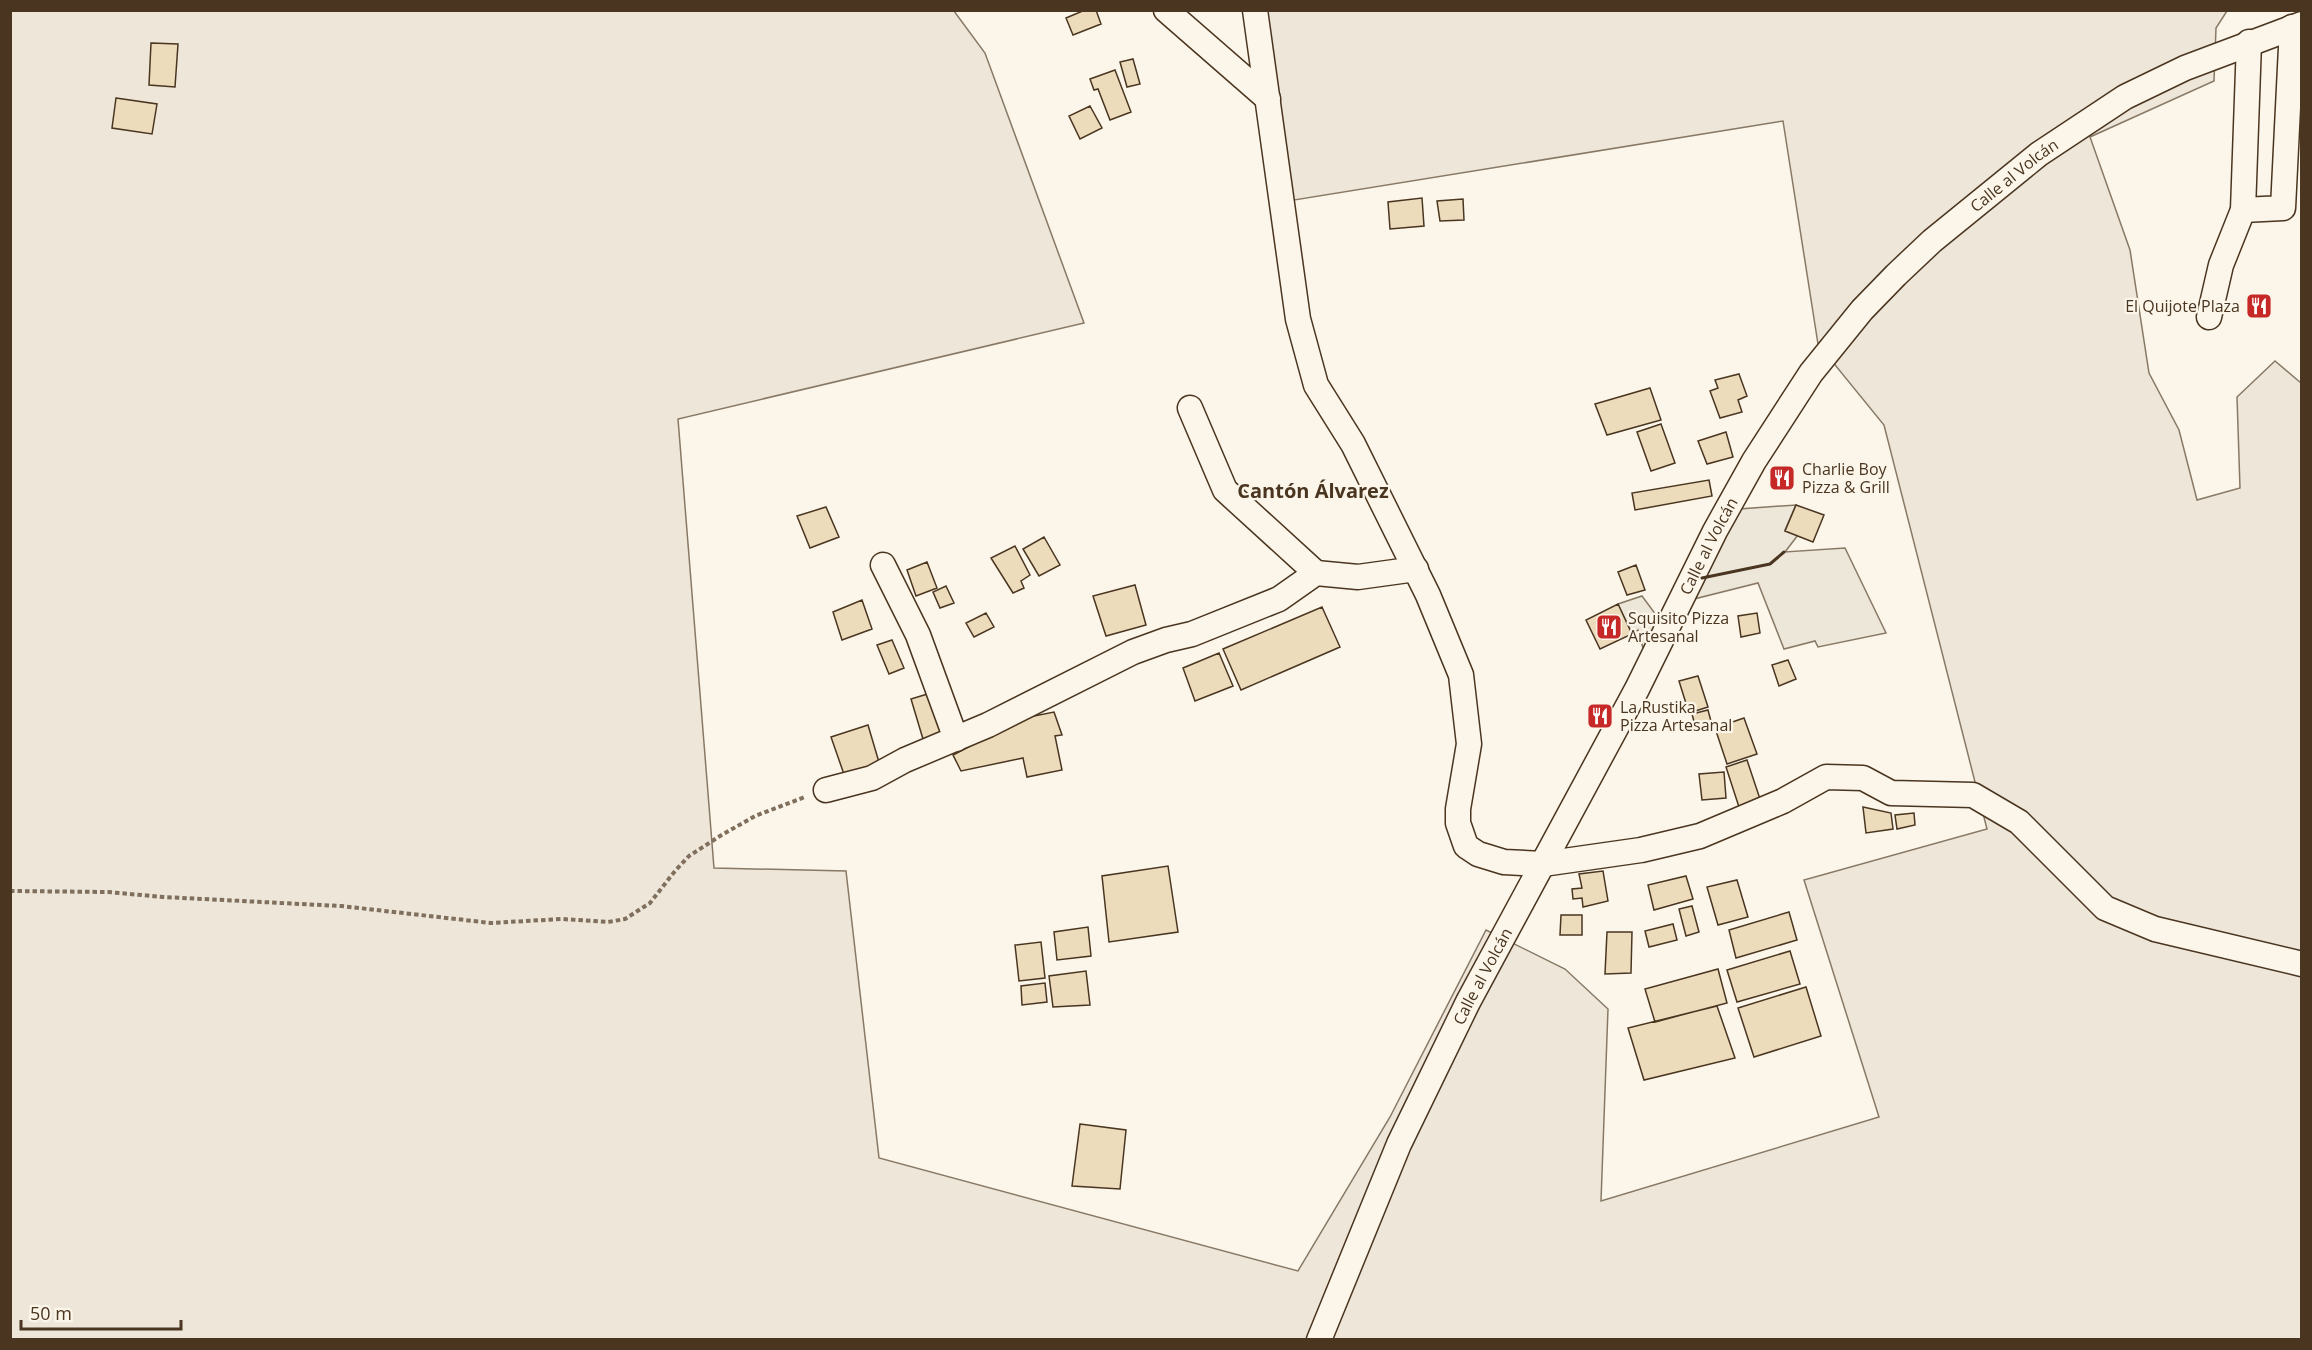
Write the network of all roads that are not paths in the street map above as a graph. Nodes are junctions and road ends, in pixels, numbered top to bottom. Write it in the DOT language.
graph roads {
  1 [pos="1166,10"];
  2 [pos="1255,10"];
  3 [pos="2289,23"];
  4 [pos="2249,42"];
  5 [pos="1268,99"];
  6 [pos="2243,210"];
  7 [pos="2209,317"];
  8 [pos="1190,408"];
  9 [pos="883,565"];
  10 [pos="1416,569"];
  11 [pos="1316,573"];
  12 [pos="956,739"];
  13 [pos="826,790"];
  14 [pos="1543,864"];
  15 [pos="2301,964"];
  16 [pos="1319,1340"];
  1 -- 5 [label="street"];
  2 -- 5 [label="street"];
  3 -- 4 [label="street, Calle al Volcán"];
  3 -- 6 [label="street"];
  4 -- 6 [label="street"];
  4 -- 14 [label="street, Calle al Volcán"];
  5 -- 10 [label="street"];
  6 -- 7 [label="street"];
  8 -- 11 [label="street"];
  9 -- 12 [label="street"];
  10 -- 11 [label="street"];
  10 -- 14 [label="street"];
  11 -- 12 [label="street"];
  12 -- 13 [label="street"];
  14 -- 15 [label="street"];
  14 -- 16 [label="street, Calle al Volcán"];
}
